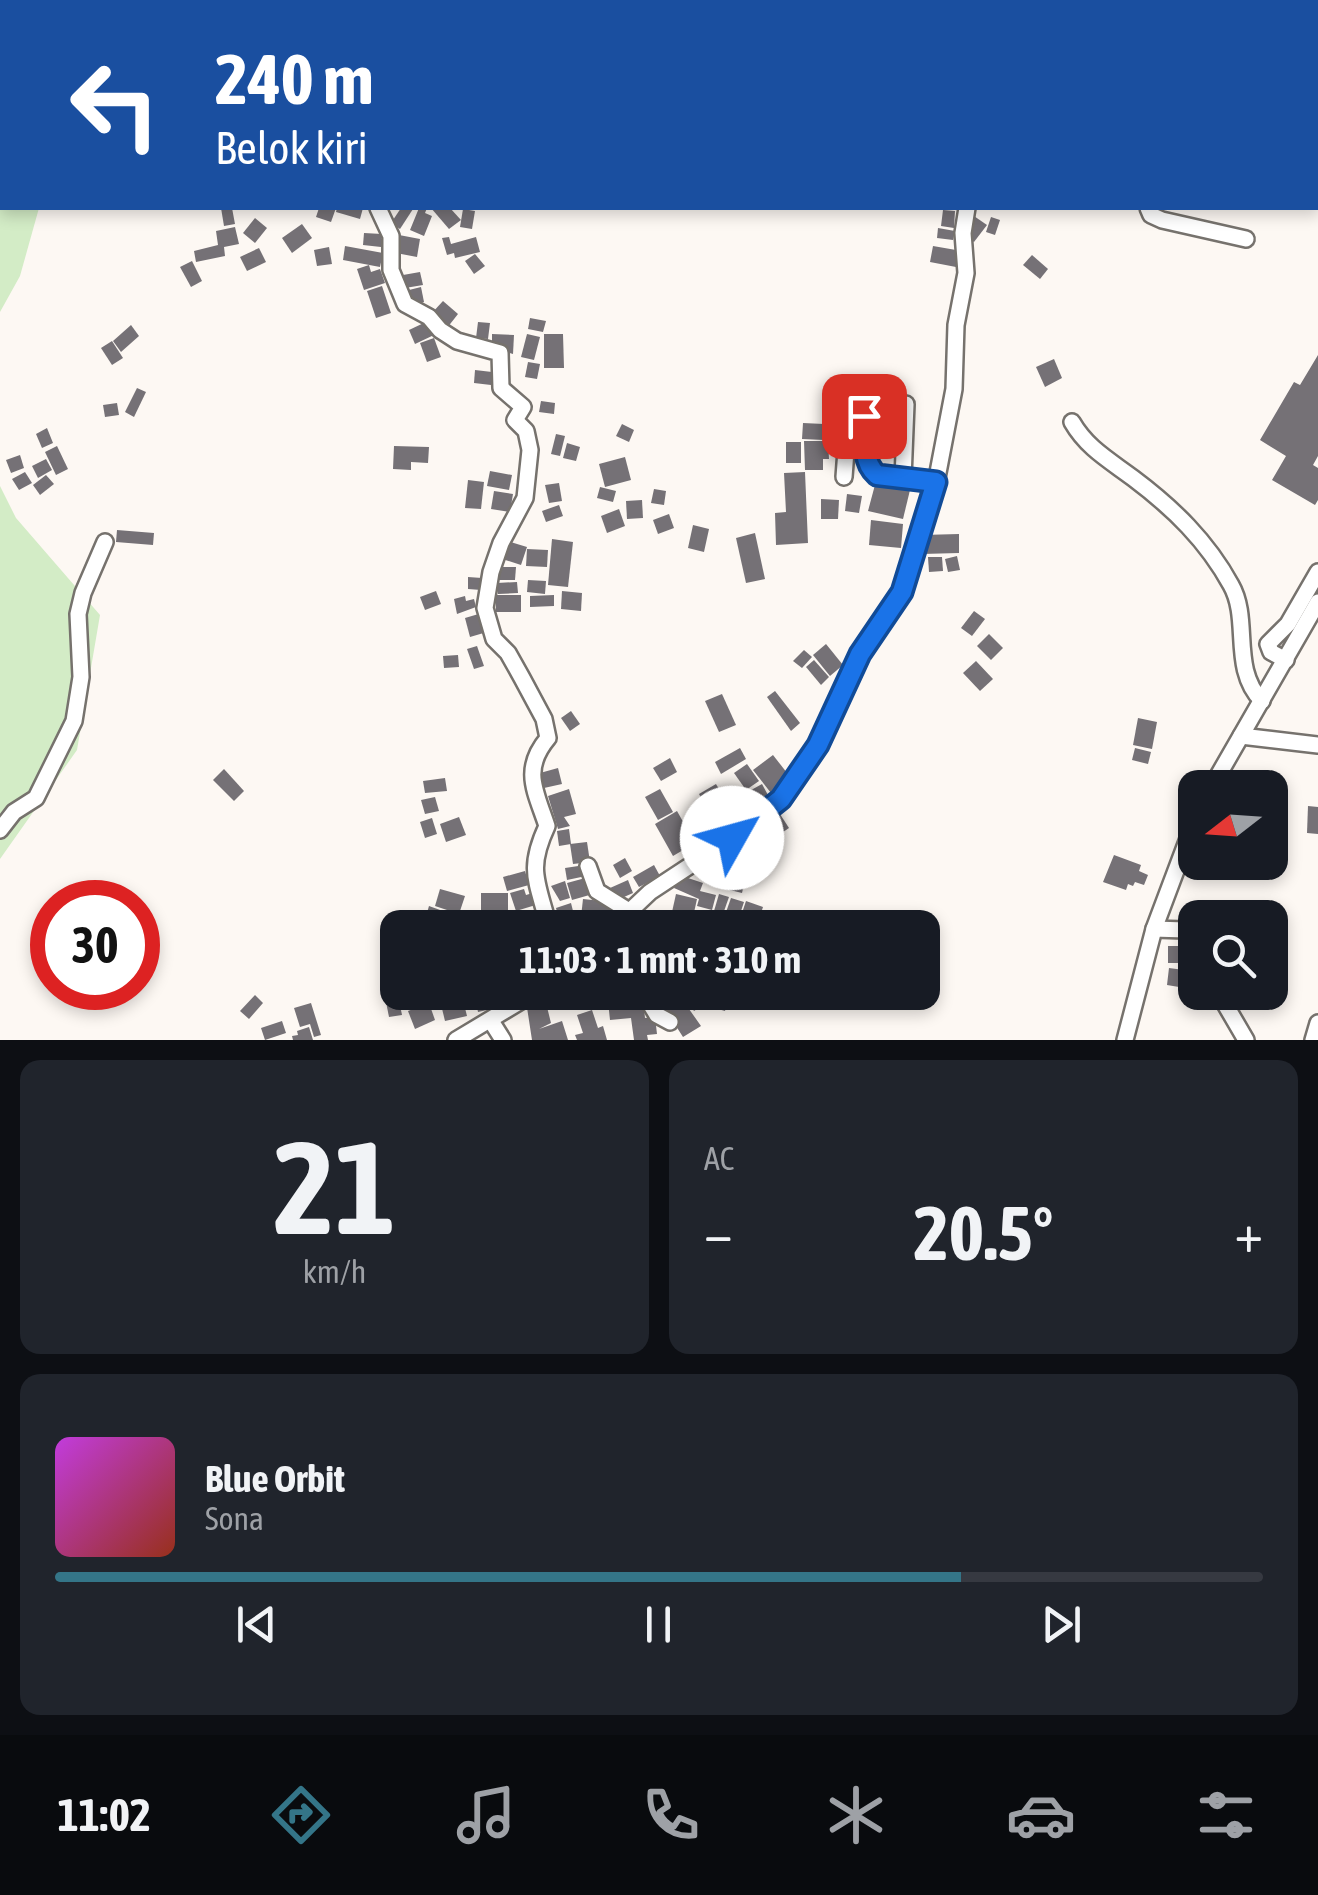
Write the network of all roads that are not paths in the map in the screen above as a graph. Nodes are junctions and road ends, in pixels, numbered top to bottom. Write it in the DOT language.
graph roads {
  1 [pos="379,210"];
  2 [pos="966,210"];
  3 [pos="1149,210"];
  4 [pos="1246,239"];
  5 [pos="906,404"];
  6 [pos="1072,422"];
  7 [pos="844,477"];
  8 [pos="903,478"];
  9 [pos="936,482"];
  10 [pos="104,542"];
  11 [pos="1318,572"];
  12 [pos="1318,602"];
  13 [pos="1286,660"];
  14 [pos="1262,701"];
  15 [pos="1242,736"];
  16 [pos="1318,745"];
  17 [pos="1222,770"];
  18 [pos="0,830"];
  19 [pos="1178,865"];
  20 [pos="588,866"];
  21 [pos="544,910"];
  22 [pos="628,910"];
  23 [pos="631,910"];
  24 [pos="1154,929"];
  25 [pos="1178,930"];
  26 [pos="508,1010"];
  27 [pos="654,1010"];
  28 [pos="1228,1010"];
  29 [pos="491,1021"];
  30 [pos="670,1022"];
  31 [pos="1318,1023"];
  32 [pos="456,1040"];
  33 [pos="503,1040"];
  34 [pos="1125,1040"];
  35 [pos="1246,1040"];
  36 [pos="1314,1040"];
  1 -- 21 [label="street"];
  2 -- 9 [label="street"];
  3 -- 4 [label="street"];
  5 -- 8 [label="street"];
  6 -- 14 [label="street"];
  7 -- 8 [label="street"];
  8 -- 9 [label="street"];
  9 -- 23 [label="street"];
  10 -- 18 [label="street"];
  11 -- 13 [label="street"];
  12 -- 13 [label="street"];
  13 -- 14 [label="street"];
  14 -- 15 [label="street"];
  15 -- 16 [label="street"];
  15 -- 17 [label="street"];
  19 -- 24 [label="street"];
  20 -- 22 [label="street"];
  24 -- 25 [label="street"];
  24 -- 34 [label="street"];
  26 -- 29 [label="street"];
  27 -- 30 [label="street"];
  28 -- 35 [label="street"];
  29 -- 32 [label="street"];
  29 -- 33 [label="street"];
  31 -- 36 [label="street"];
}
